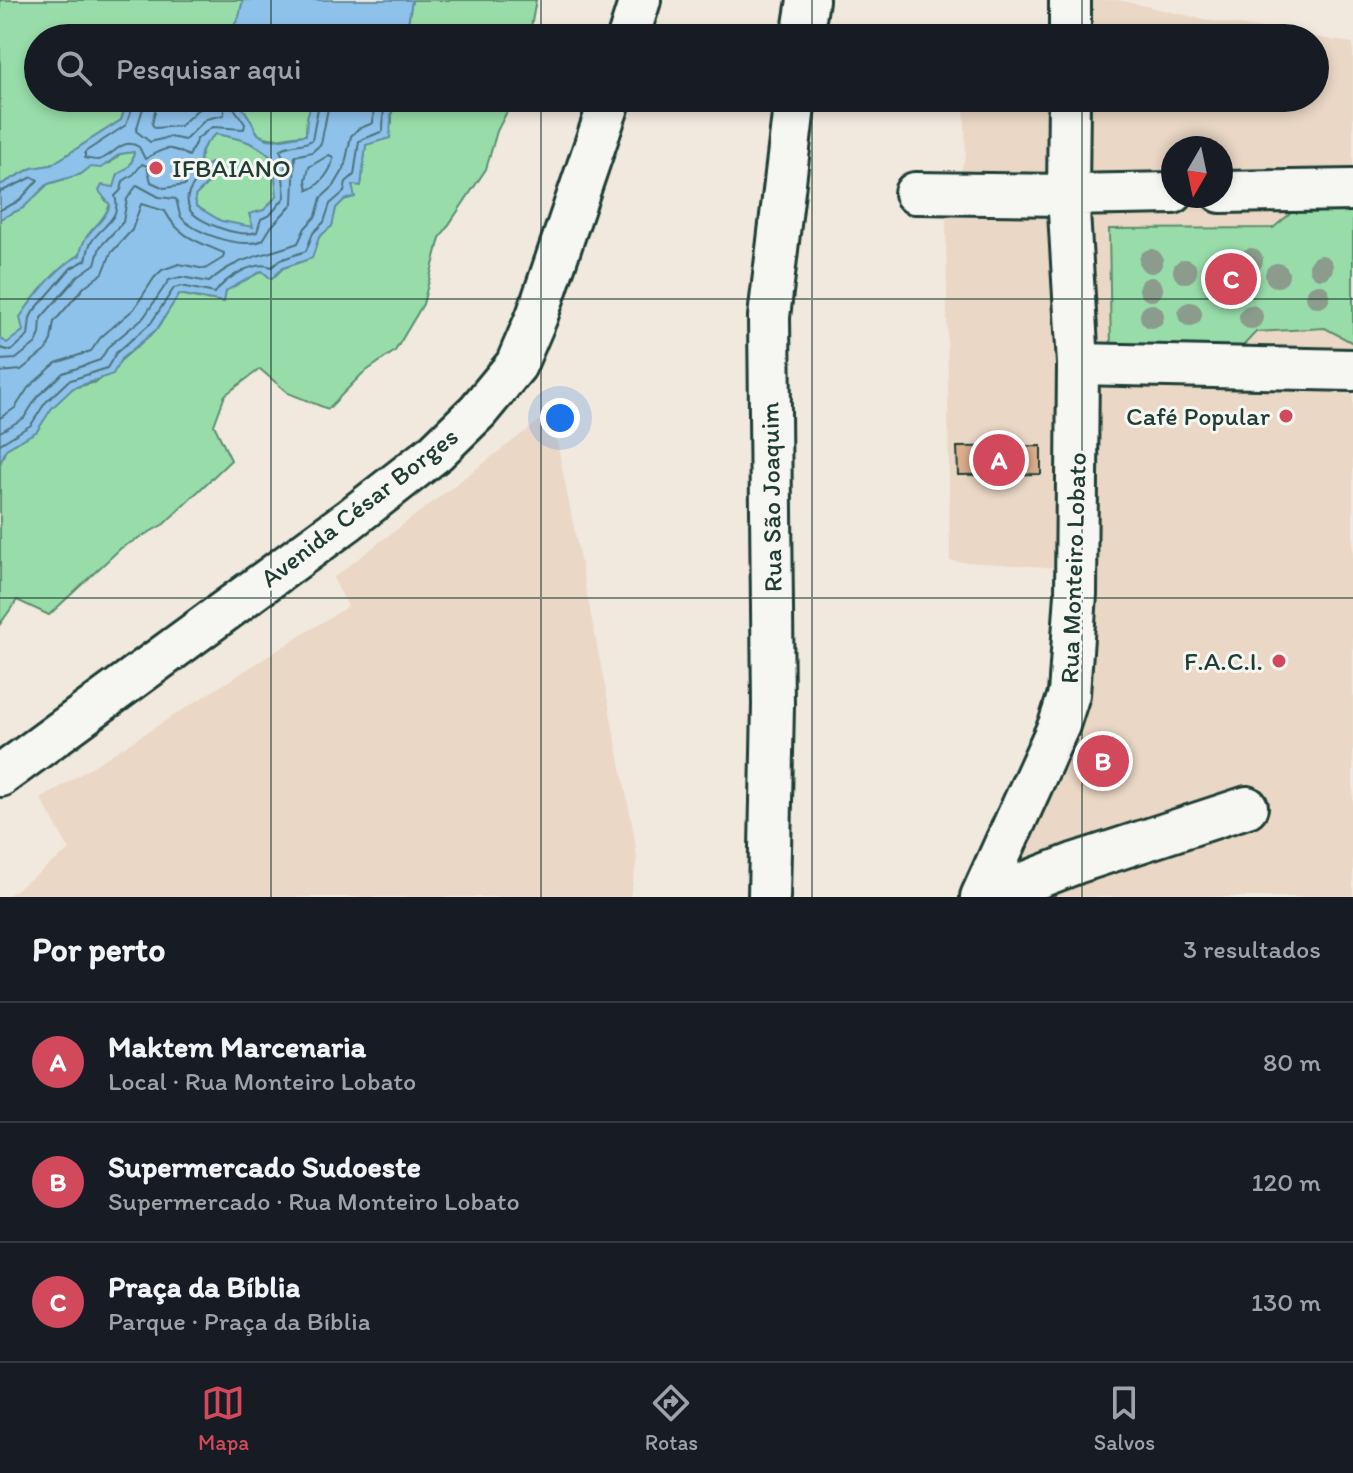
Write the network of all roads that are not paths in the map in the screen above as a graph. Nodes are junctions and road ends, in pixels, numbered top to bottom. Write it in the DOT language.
graph roads {
  1 [pos="640,0"];
  2 [pos="808,0"];
  3 [pos="1070,0"];
  4 [pos="632,24"];
  5 [pos="804,24"];
  6 [pos="1070,24"];
  7 [pos="606,112"];
  8 [pos="793,112"];
  9 [pos="1069,112"];
  10 [pos="1353,190"];
  11 [pos="1233,192"];
  12 [pos="915,193"];
  13 [pos="1161,193"];
  14 [pos="1068,195"];
  15 [pos="1078,364"];
  16 [pos="1353,370"];
  17 [pos="0,776"];
  18 [pos="1247,807"];
  19 [pos="769,897"];
  20 [pos="981,897"];
  21 [pos="988,897"];
  1 -- 4 [label="street"];
  2 -- 5 [label="street"];
  3 -- 6 [label="street"];
  7 -- 17 [label="street, Avenida César Borges"];
  8 -- 19 [label="street, Rua São Joaquim"];
  9 -- 14 [label="street"];
  10 -- 11 [label="street"];
  12 -- 14 [label="street"];
  13 -- 14 [label="street"];
  14 -- 15 [label="street, Rua Monteiro Lobato"];
  15 -- 16 [label="street"];
  15 -- 20 [label="street, Rua Monteiro Lobato"];
  18 -- 21 [label="street"];
}
